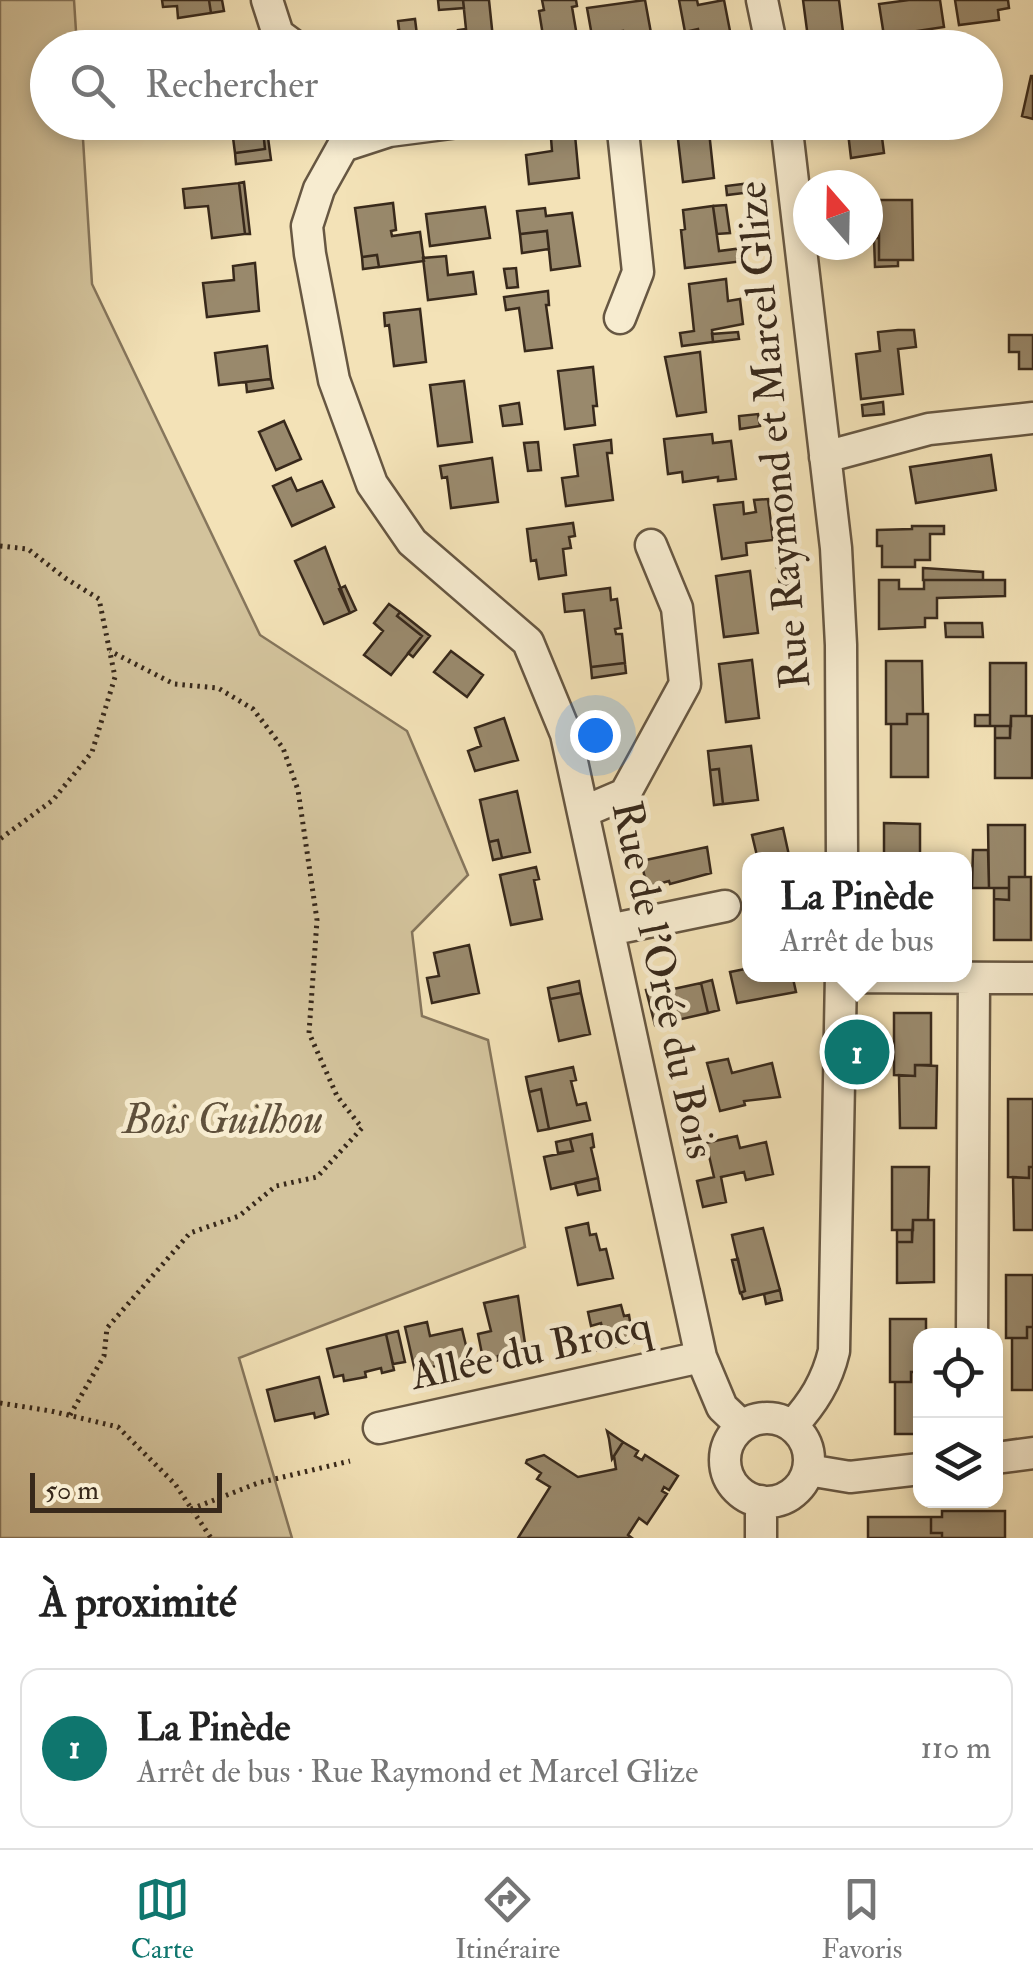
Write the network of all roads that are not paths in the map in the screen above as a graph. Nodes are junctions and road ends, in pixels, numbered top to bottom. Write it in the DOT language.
graph roads {
  1 [pos="267,0"];
  2 [pos="762,0"];
  3 [pos="277,30"];
  4 [pos="768,30"];
  5 [pos="337,140"];
  6 [pos="624,140"];
  7 [pos="788,140"];
  8 [pos="620,318"];
  9 [pos="1033,418"];
  10 [pos="825,457"];
  11 [pos="651,545"];
  12 [pos="583,812"];
  13 [pos="842,852"];
  14 [pos="725,906"];
  15 [pos="609,930"];
  16 [pos="1033,978"];
  17 [pos="974,979"];
  18 [pos="841,982"];
  19 [pos="972,1328"];
  20 [pos="700,1358"];
  21 [pos="742,1426"];
  22 [pos="792,1426"];
  23 [pos="380,1428"];
  24 [pos="1033,1453"];
  25 [pos="1003,1457"];
  26 [pos="808,1470"];
  27 [pos="913,1470"];
  28 [pos="761,1501"];
  29 [pos="761,1538"];
  1 -- 3 [label="street"];
  2 -- 4 [label="street"];
  5 -- 12 [label="street, Rue de l'Orée du Bois"];
  6 -- 8 [label="street"];
  7 -- 10 [label="street, Rue Raymond et Marcel Glize"];
  9 -- 10 [label="street"];
  10 -- 13 [label="street, Rue Raymond et Marcel Glize"];
  11 -- 12 [label="street"];
  12 -- 15 [label="street, Rue de l'Orée du Bois"];
  14 -- 15 [label="street"];
  15 -- 20 [label="street, Rue de l'Orée du Bois"];
  16 -- 17 [label="street"];
  17 -- 19 [label="street"];
  18 -- 22 [label="street"];
  20 -- 21 [label="street, Rue de l'Orée du Bois"];
  20 -- 23 [label="street, Allée du Brocq"];
  21 -- 22 [label="street"];
  21 -- 28 [label="street"];
  22 -- 26 [label="street"];
  24 -- 25 [label="street"];
  26 -- 27 [label="street"];
  26 -- 28 [label="street"];
  28 -- 29 [label="street"];
}
